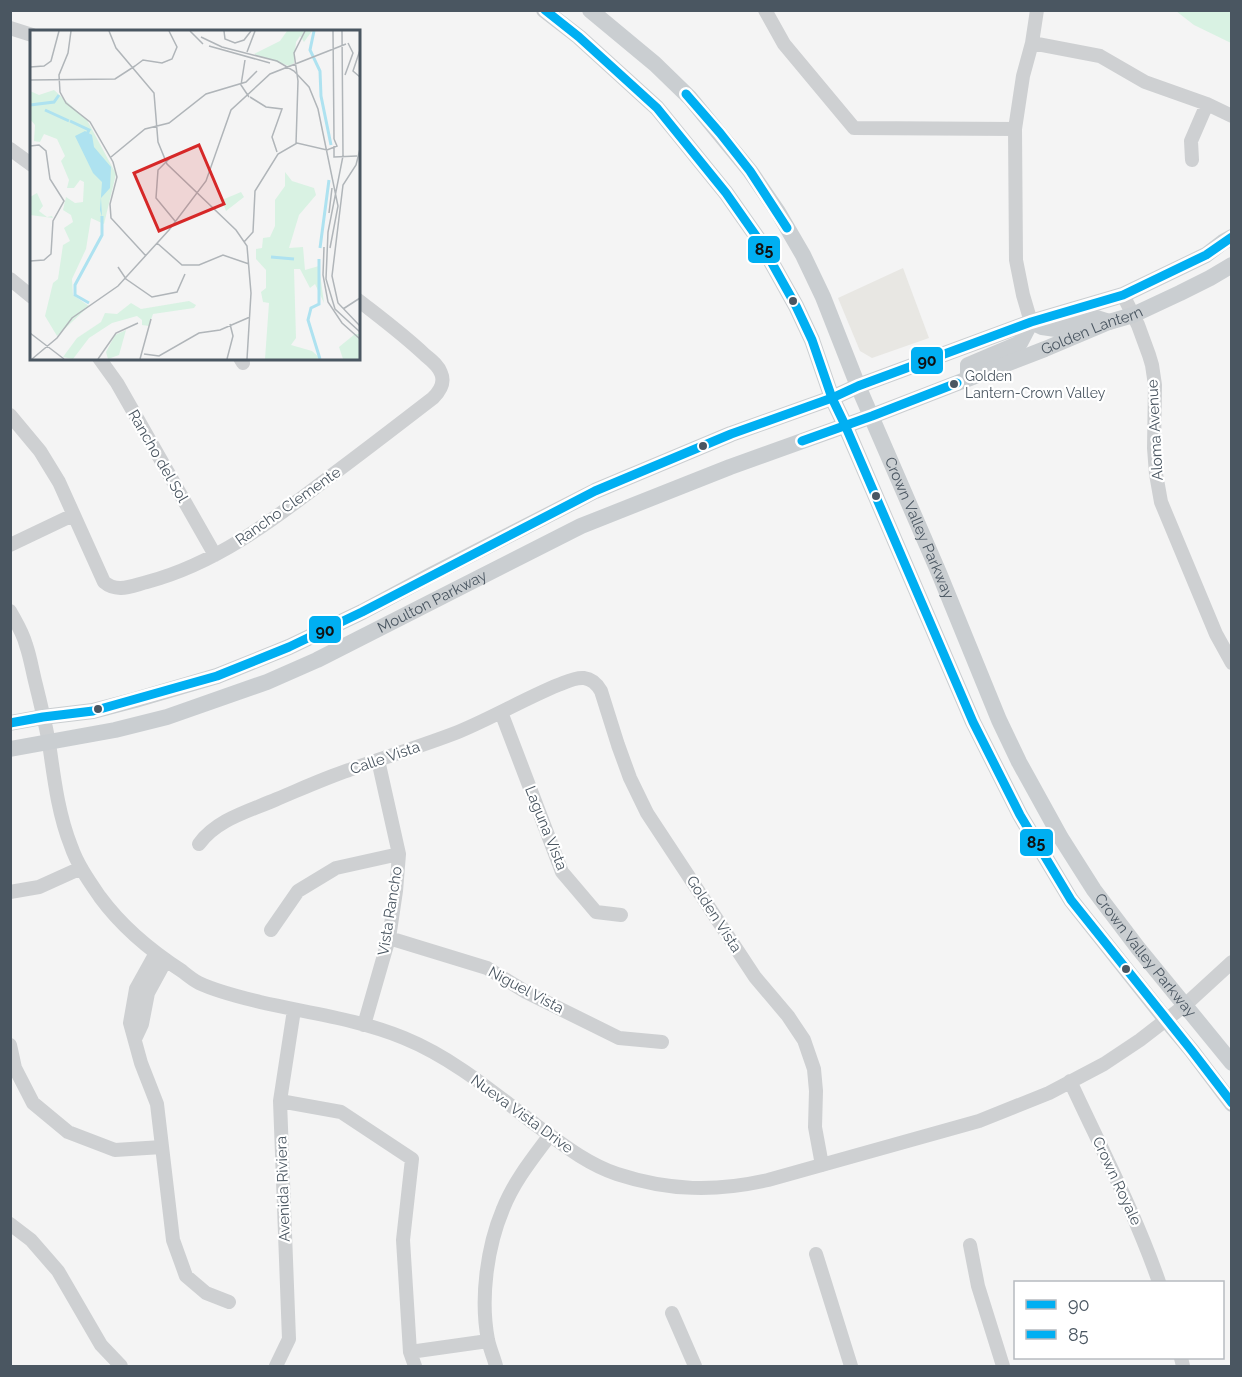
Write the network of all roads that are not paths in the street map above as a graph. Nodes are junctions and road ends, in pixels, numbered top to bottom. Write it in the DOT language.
graph roads {
  1 [pos="544,10"];
  2 [pos="590,10"];
  3 [pos="765,10"];
  4 [pos="1037,10"];
  5 [pos="10,28"];
  6 [pos="30,35"];
  7 [pos="1032,43"];
  8 [pos="1207,104"];
  9 [pos="1232,116"];
  10 [pos="1015,129"];
  11 [pos="10,149"];
  12 [pos="1192,160"];
  13 [pos="30,164"];
  14 [pos="1232,237"];
  15 [pos="1232,265"];
  16 [pos="10,279"];
  17 [pos="30,295"];
  18 [pos="1123,295"];
  19 [pos="360,302"];
  20 [pos="1133,315"];
  21 [pos="1031,322"];
  22 [pos="1108,322"];
  23 [pos="100,360"];
  24 [pos="968,378"];
  25 [pos="858,386"];
  26 [pos="832,398"];
  27 [pos="10,415"];
  28 [pos="872,416"];
  29 [pos="846,425"];
  30 [pos="73,515"];
  31 [pos="10,545"];
  32 [pos="215,555"];
  33 [pos="10,611"];
  34 [pos="1232,663"];
  35 [pos="576,678"];
  36 [pos="501,712"];
  37 [pos="44,717"];
  38 [pos="10,723"];
  39 [pos="48,741"];
  40 [pos="10,748"];
  41 [pos="378,760"];
  42 [pos="198,844"];
  43 [pos="399,854"];
  44 [pos="81,868"];
  45 [pos="10,892"];
  46 [pos="621,915"];
  47 [pos="271,930"];
  48 [pos="389,938"];
  49 [pos="161,956"];
  50 [pos="1232,962"];
  51 [pos="1184,1006"];
  52 [pos="294,1010"];
  53 [pos="1167,1021"];
  54 [pos="364,1025"];
  55 [pos="662,1042"];
  56 [pos="10,1045"];
  57 [pos="1232,1063"];
  58 [pos="1070,1082"];
  59 [pos="280,1101"];
  60 [pos="1232,1104"];
  61 [pos="550,1135"];
  62 [pos="162,1147"];
  63 [pos="822,1165"];
  64 [pos="10,1224"];
  65 [pos="970,1245"];
  66 [pos="816,1254"];
  67 [pos="1159,1281"];
  68 [pos="229,1302"];
  69 [pos="672,1313"];
  70 [pos="488,1341"];
  71 [pos="410,1352"];
  72 [pos="121,1366"];
  73 [pos="276,1366"];
  74 [pos="415,1366"];
  75 [pos="496,1366"];
  76 [pos="695,1366"];
  77 [pos="851,1366"];
  78 [pos="1003,1366"];
  1 -- 26 [label="main road, Crown Valley Parkway"];
  2 -- 25 [label="main road, Crown Valley Parkway"];
  3 -- 10 [label="street"];
  4 -- 7 [label="street"];
  5 -- 6 [label="street"];
  7 -- 8 [label="street"];
  7 -- 10 [label="street"];
  8 -- 9 [label="street"];
  8 -- 12 [label="street"];
  10 -- 21 [label="street"];
  11 -- 13 [label="street"];
  14 -- 18 [label="main road, Golden Lantern"];
  15 -- 20 [label="main road, Golden Lantern"];
  16 -- 17 [label="street"];
  18 -- 20 [label="street, Aloma Avenue"];
  18 -- 21 [label="main road, Golden Lantern"];
  19 -- 32 [label="street, Rancho Clemente"];
  20 -- 22 [label="main road, Golden Lantern"];
  20 -- 34 [label="street, Aloma Avenue"];
  21 -- 22 [label="main road"];
  21 -- 24 [label="main road"];
  21 -- 25 [label="main road, Golden Lantern"];
  22 -- 24 [label="main road, Golden Lantern"];
  23 -- 32 [label="street, Rancho del Sol"];
  24 -- 28 [label="main road, Golden Lantern"];
  25 -- 26 [label="main road, Golden Lantern"];
  25 -- 28 [label="main road, Crown Valley Parkway"];
  26 -- 29 [label="main road, Crown Valley Parkway"];
  26 -- 37 [label="main road, Moulton Parkway"];
  27 -- 30 [label="street"];
  28 -- 29 [label="main road, Golden Lantern"];
  28 -- 51 [label="main road, Crown Valley Parkway"];
  29 -- 39 [label="main road, Moulton Parkway"];
  29 -- 53 [label="main road, Crown Valley Parkway"];
  30 -- 31 [label="street"];
  30 -- 32 [label="street, Rancho Clemente"];
  33 -- 37 [label="street, Nueva Vista Drive"];
  35 -- 36 [label="street, Calle Vista"];
  35 -- 63 [label="street, Golden Vista"];
  36 -- 41 [label="street, Calle Vista"];
  36 -- 46 [label="street, Laguna Vista"];
  37 -- 38 [label="main road, Moulton Parkway"];
  37 -- 39 [label="street, Nueva Vista Drive"];
  39 -- 40 [label="main road, Moulton Parkway"];
  39 -- 44 [label="street, Nueva Vista Drive"];
  41 -- 42 [label="street, Calle Vista"];
  41 -- 43 [label="street, Vista Rancho"];
  43 -- 47 [label="street"];
  43 -- 48 [label="street, Vista Rancho"];
  44 -- 45 [label="street"];
  44 -- 49 [label="street, Nueva Vista Drive"];
  48 -- 54 [label="street, Vista Rancho"];
  48 -- 55 [label="street, Niguel Vista"];
  49 -- 52 [label="street, Nueva Vista Drive"];
  49 -- 62 [label="street"];
  50 -- 51 [label="street, Nueva Vista Drive"];
  51 -- 53 [label="street, Nueva Vista Drive"];
  51 -- 57 [label="main road, Crown Valley Parkway"];
  52 -- 54 [label="street, Nueva Vista Drive"];
  52 -- 59 [label="street, Avenida Riviera"];
  53 -- 58 [label="street, Nueva Vista Drive"];
  53 -- 60 [label="main road, Crown Valley Parkway"];
  54 -- 61 [label="street, Nueva Vista Drive"];
  56 -- 62 [label="street"];
  58 -- 63 [label="street, Nueva Vista Drive"];
  58 -- 67 [label="street, Crown Royale"];
  59 -- 71 [label="street"];
  59 -- 73 [label="street, Avenida Riviera"];
  61 -- 63 [label="street, Nueva Vista Drive"];
  61 -- 70 [label="street"];
  62 -- 68 [label="street"];
  64 -- 72 [label="street"];
  65 -- 78 [label="street"];
  66 -- 77 [label="street"];
  69 -- 76 [label="street"];
  70 -- 71 [label="street"];
  70 -- 75 [label="street"];
  71 -- 74 [label="street"];
}
